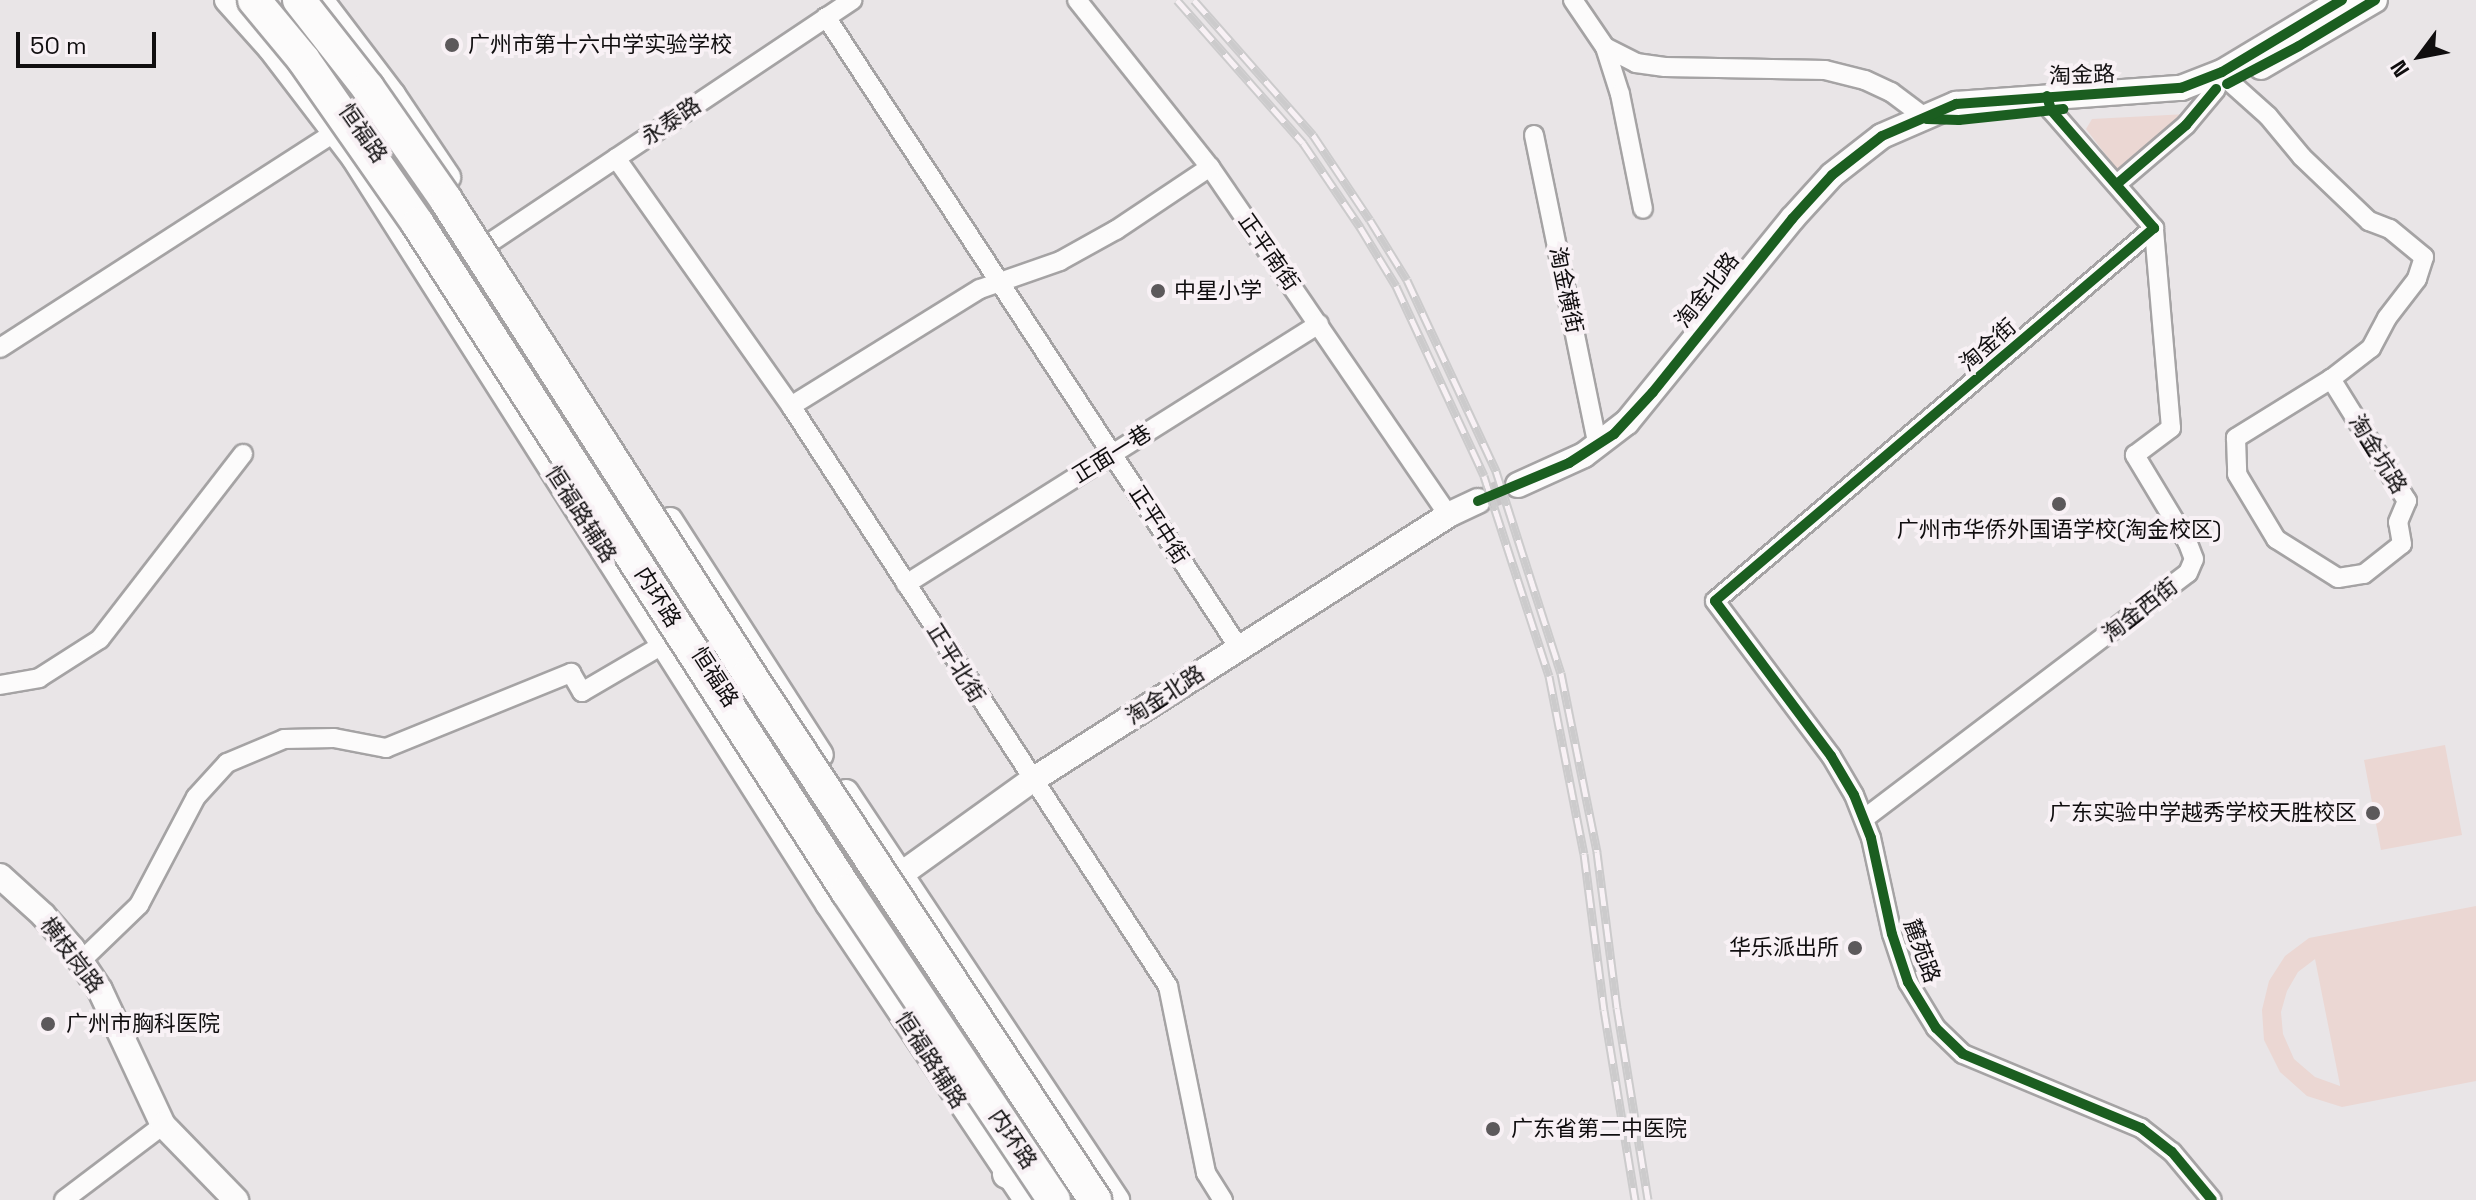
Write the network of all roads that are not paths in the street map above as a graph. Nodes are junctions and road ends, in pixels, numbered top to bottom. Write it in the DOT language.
graph roads {
  1 [pos="227,0"];
  2 [pos="257,0"];
  3 [pos="296,0"];
  4 [pos="321,0"];
  5 [pos="852,0"];
  6 [pos="1077,0"];
  7 [pos="1573,0"];
  8 [pos="2342,0"];
  9 [pos="2375,0"];
  10 [pos="826,17"];
  11 [pos="1605,47"];
  12 [pos="2223,86"];
  13 [pos="2049,103"];
  14 [pos="365,114"];
  15 [pos="1927,119"];
  16 [pos="1534,135"];
  17 [pos="616,158"];
  18 [pos="1210,167"];
  19 [pos="2117,184"];
  20 [pos="1643,209"];
  21 [pos="2154,228"];
  22 [pos="491,242"];
  23 [pos="1000,282"];
  24 [pos="1319,324"];
  25 [pos="0,348"];
  26 [pos="2331,379"];
  27 [pos="791,406"];
  28 [pos="1598,446"];
  29 [pos="243,454"];
  30 [pos="1112,454"];
  31 [pos="1518,485"];
  32 [pos="1478,501"];
  33 [pos="1448,515"];
  34 [pos="906,584"];
  35 [pos="1715,601"];
  36 [pos="664,644"];
  37 [pos="1239,648"];
  38 [pos="0,685"];
  39 [pos="1031,781"];
  40 [pos="1865,818"];
  41 [pos="0,876"];
  42 [pos="881,889"];
  43 [pos="81,961"];
  44 [pos="163,1125"];
  45 [pos="1069,1169"];
  46 [pos="1007,1174"];
  47 [pos="1055,1198"];
  48 [pos="64,1200"];
  49 [pos="236,1200"];
  50 [pos="1026,1200"];
  51 [pos="1093,1200"];
  52 [pos="1105,1200"];
  53 [pos="1117,1200"];
  54 [pos="1223,1200"];
  55 [pos="2212,1200"];
  1 -- 14 [label="main road, 恒福路辅路"];
  2 -- 14 [label="main road, 恒福路"];
  2 -- 47 [label="highway, 内环路, bridge"];
  3 -- 14 [label="main road, 恒福路"];
  3 -- 51 [label="highway, 内环路, bridge"];
  4 -- 14 [label="main road, 恒福路辅路"];
  5 -- 10 [label="street, 永泰路"];
  6 -- 18 [label="street, 正平南街"];
  7 -- 11 [label="street"];
  8 -- 13 [label="main road, 淘金路"];
  9 -- 12 [label="main road, 淘金路"];
  10 -- 17 [label="street, 永泰路"];
  10 -- 23 [label="street, 正平中街"];
  11 -- 15 [label="street"];
  11 -- 20 [label="street"];
  12 -- 13 [label="main road, 淘金路"];
  12 -- 19 [label="street"];
  12 -- 26 [label="street, 淘金坑路"];
  13 -- 15 [label="main road, 淘金路"];
  13 -- 19 [label="street"];
  14 -- 22 [label="main road, 恒福路辅路"];
  14 -- 25 [label="street"];
  14 -- 36 [label="main road, 恒福路辅路"];
  14 -- 42 [label="main road, 恒福路"];
  15 -- 28 [label="main road, 淘金北路"];
  16 -- 28 [label="street, 淘金横街"];
  17 -- 22 [label="street, 永泰路"];
  17 -- 27 [label="street, 正平北街"];
  18 -- 23 [label="street"];
  18 -- 24 [label="street, 正平南街"];
  19 -- 21 [label="street"];
  21 -- 35 [label="street, 淘金街"];
  21 -- 40 [label="street, 淘金西街"];
  22 -- 42 [label="main road, 恒福路辅路"];
  23 -- 27 [label="street"];
  23 -- 30 [label="street, 正平中街"];
  24 -- 30 [label="street, 正面一巷"];
  24 -- 33 [label="street, 正平南街"];
  26 -- 26 [label="street, 淘金坑路"];
  27 -- 34 [label="street, 正平北街"];
  28 -- 31 [label="main road, 淘金北路"];
  29 -- 38 [label="street"];
  30 -- 34 [label="street, 正面一巷"];
  30 -- 37 [label="street, 正平中街"];
  32 -- 33 [label="main road, 淘金北路"];
  33 -- 37 [label="main road, 淘金北路"];
  34 -- 39 [label="street, 正平北街"];
  35 -- 40 [label="street, 麓苑路"];
  36 -- 43 [label="street"];
  36 -- 46 [label="main road, 恒福路辅路"];
  37 -- 39 [label="main road, 淘金北路"];
  39 -- 42 [label="main road, 淘金北路"];
  39 -- 54 [label="street, 正平北街"];
  40 -- 55 [label="street, 麓苑路"];
  41 -- 43 [label="main road, 横枝岗路"];
  42 -- 45 [label="main road, 恒福路"];
  42 -- 47 [label="main road, 恒福路"];
  42 -- 53 [label="main road, 恒福路辅路"];
  43 -- 44 [label="main road, 横枝岗路"];
  44 -- 48 [label="street"];
  44 -- 49 [label="main road, 横枝岗路"];
  45 -- 51 [label="main road, 恒福路"];
  45 -- 52 [label="main road"];
  46 -- 47 [label="main road"];
  46 -- 50 [label="main road, 恒福路辅路"];
}
